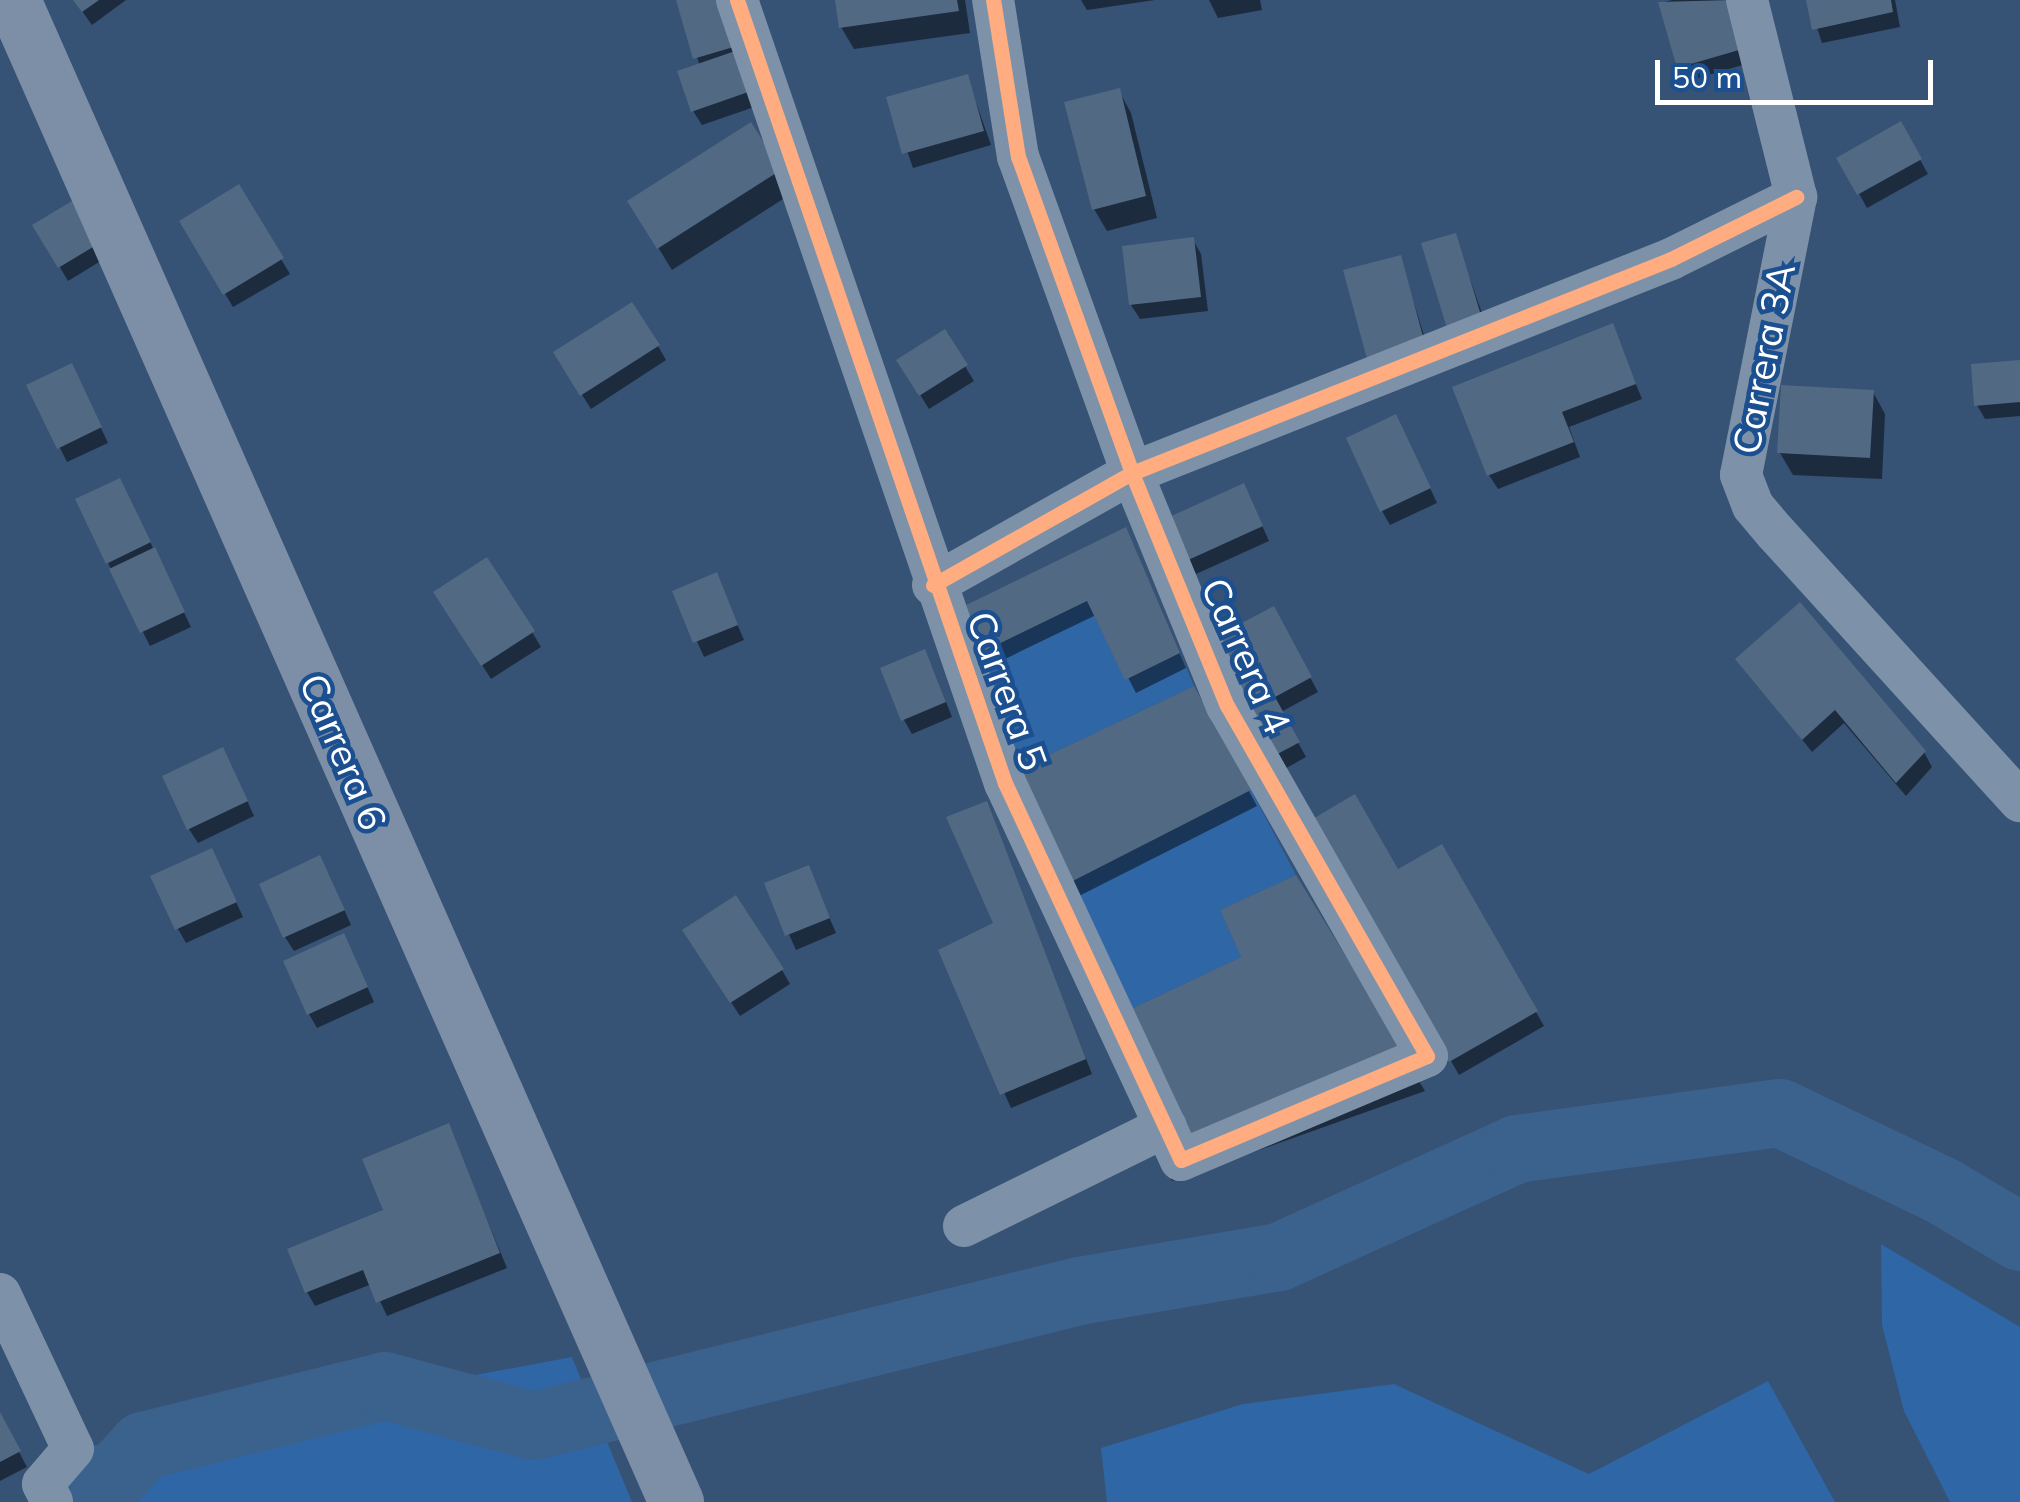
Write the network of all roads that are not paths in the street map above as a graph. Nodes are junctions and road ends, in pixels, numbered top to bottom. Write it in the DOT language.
graph roads {
  1 [pos="13,0"];
  2 [pos="737,0"];
  3 [pos="994,0"];
  4 [pos="1747,0"];
  5 [pos="1796,197"];
  6 [pos="1132,473"];
  7 [pos="932,585"];
  8 [pos="2020,800"];
  9 [pos="1174,1143"];
  10 [pos="964,1226"];
  11 [pos="0,1294"];
  12 [pos="670,1489"];
  13 [pos="52,1502"];
  1 -- 12 [label="main road, Carrera 6"];
  2 -- 7 [label="street, Carrera 5"];
  3 -- 6 [label="street, Carrera 4"];
  4 -- 5 [label="street, Carrera 3A"];
  5 -- 6 [label="street"];
  5 -- 8 [label="street, Carrera 3A"];
  6 -- 7 [label="street"];
  6 -- 9 [label="street, Carrera 4"];
  7 -- 9 [label="street, Carrera 5"];
  9 -- 10 [label="street"];
  11 -- 13 [label="street"];
}
